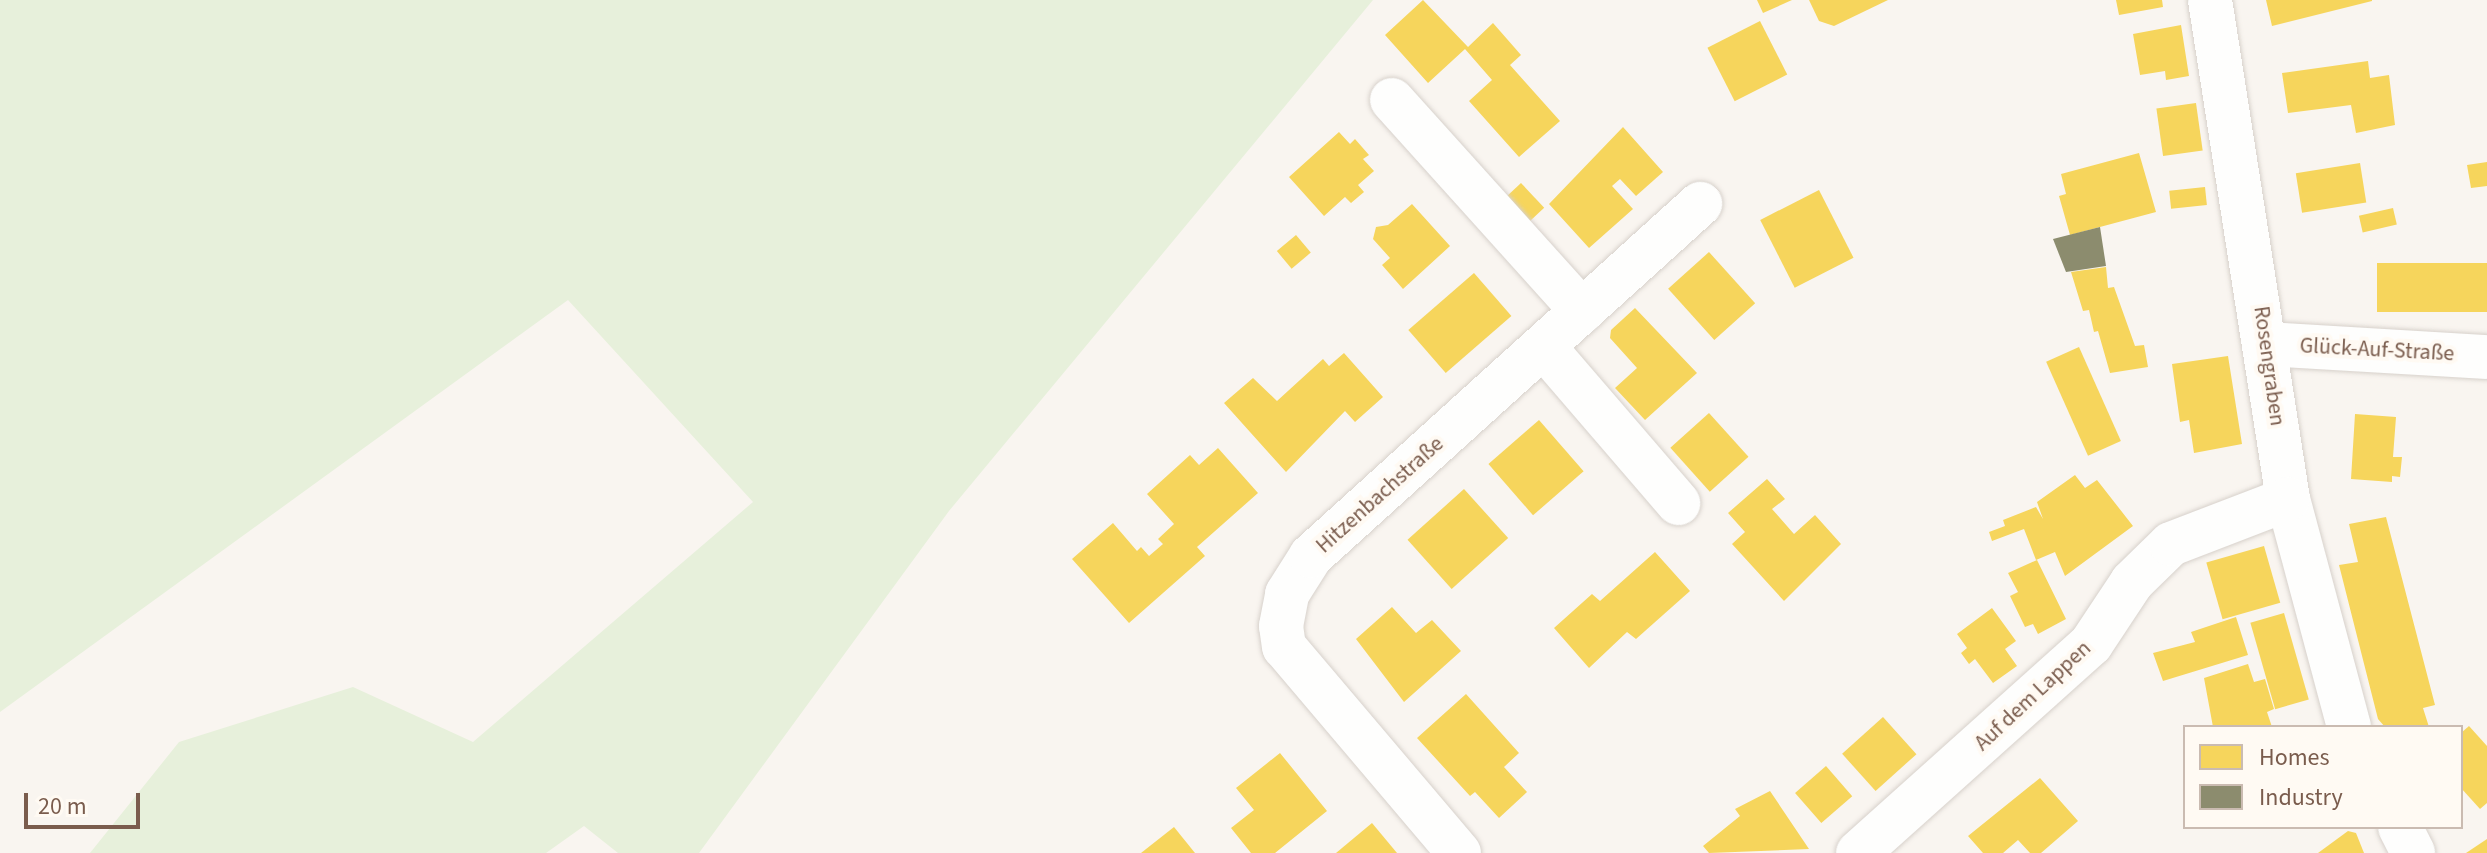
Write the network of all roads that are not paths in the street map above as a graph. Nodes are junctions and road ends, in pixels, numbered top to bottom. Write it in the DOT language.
graph roads {
  1 [pos="2210,0"];
  2 [pos="1392,100"];
  3 [pos="1700,204"];
  4 [pos="1582,311"];
  5 [pos="2267,344"];
  6 [pos="1544,347"];
  7 [pos="2487,357"];
  8 [pos="2288,499"];
  9 [pos="1678,503"];
  10 [pos="2348,725"];
  11 [pos="2401,829"];
  12 [pos="1459,853"];
  13 [pos="1858,853"];
  14 [pos="2413,853"];
  1 -- 5 [label="street, Rosengraben"];
  2 -- 4 [label="street"];
  3 -- 4 [label="street, Hitzenbachstraße"];
  4 -- 6 [label="street, Hitzenbachstraße"];
  5 -- 7 [label="street, Glück-Auf-Straße"];
  5 -- 8 [label="street, Rosengraben"];
  6 -- 9 [label="street"];
  6 -- 12 [label="street, Hitzenbachstraße"];
  8 -- 10 [label="street, Rosengraben"];
  8 -- 13 [label="street, Auf dem Lappen"];
  11 -- 14 [label="street"];
}
